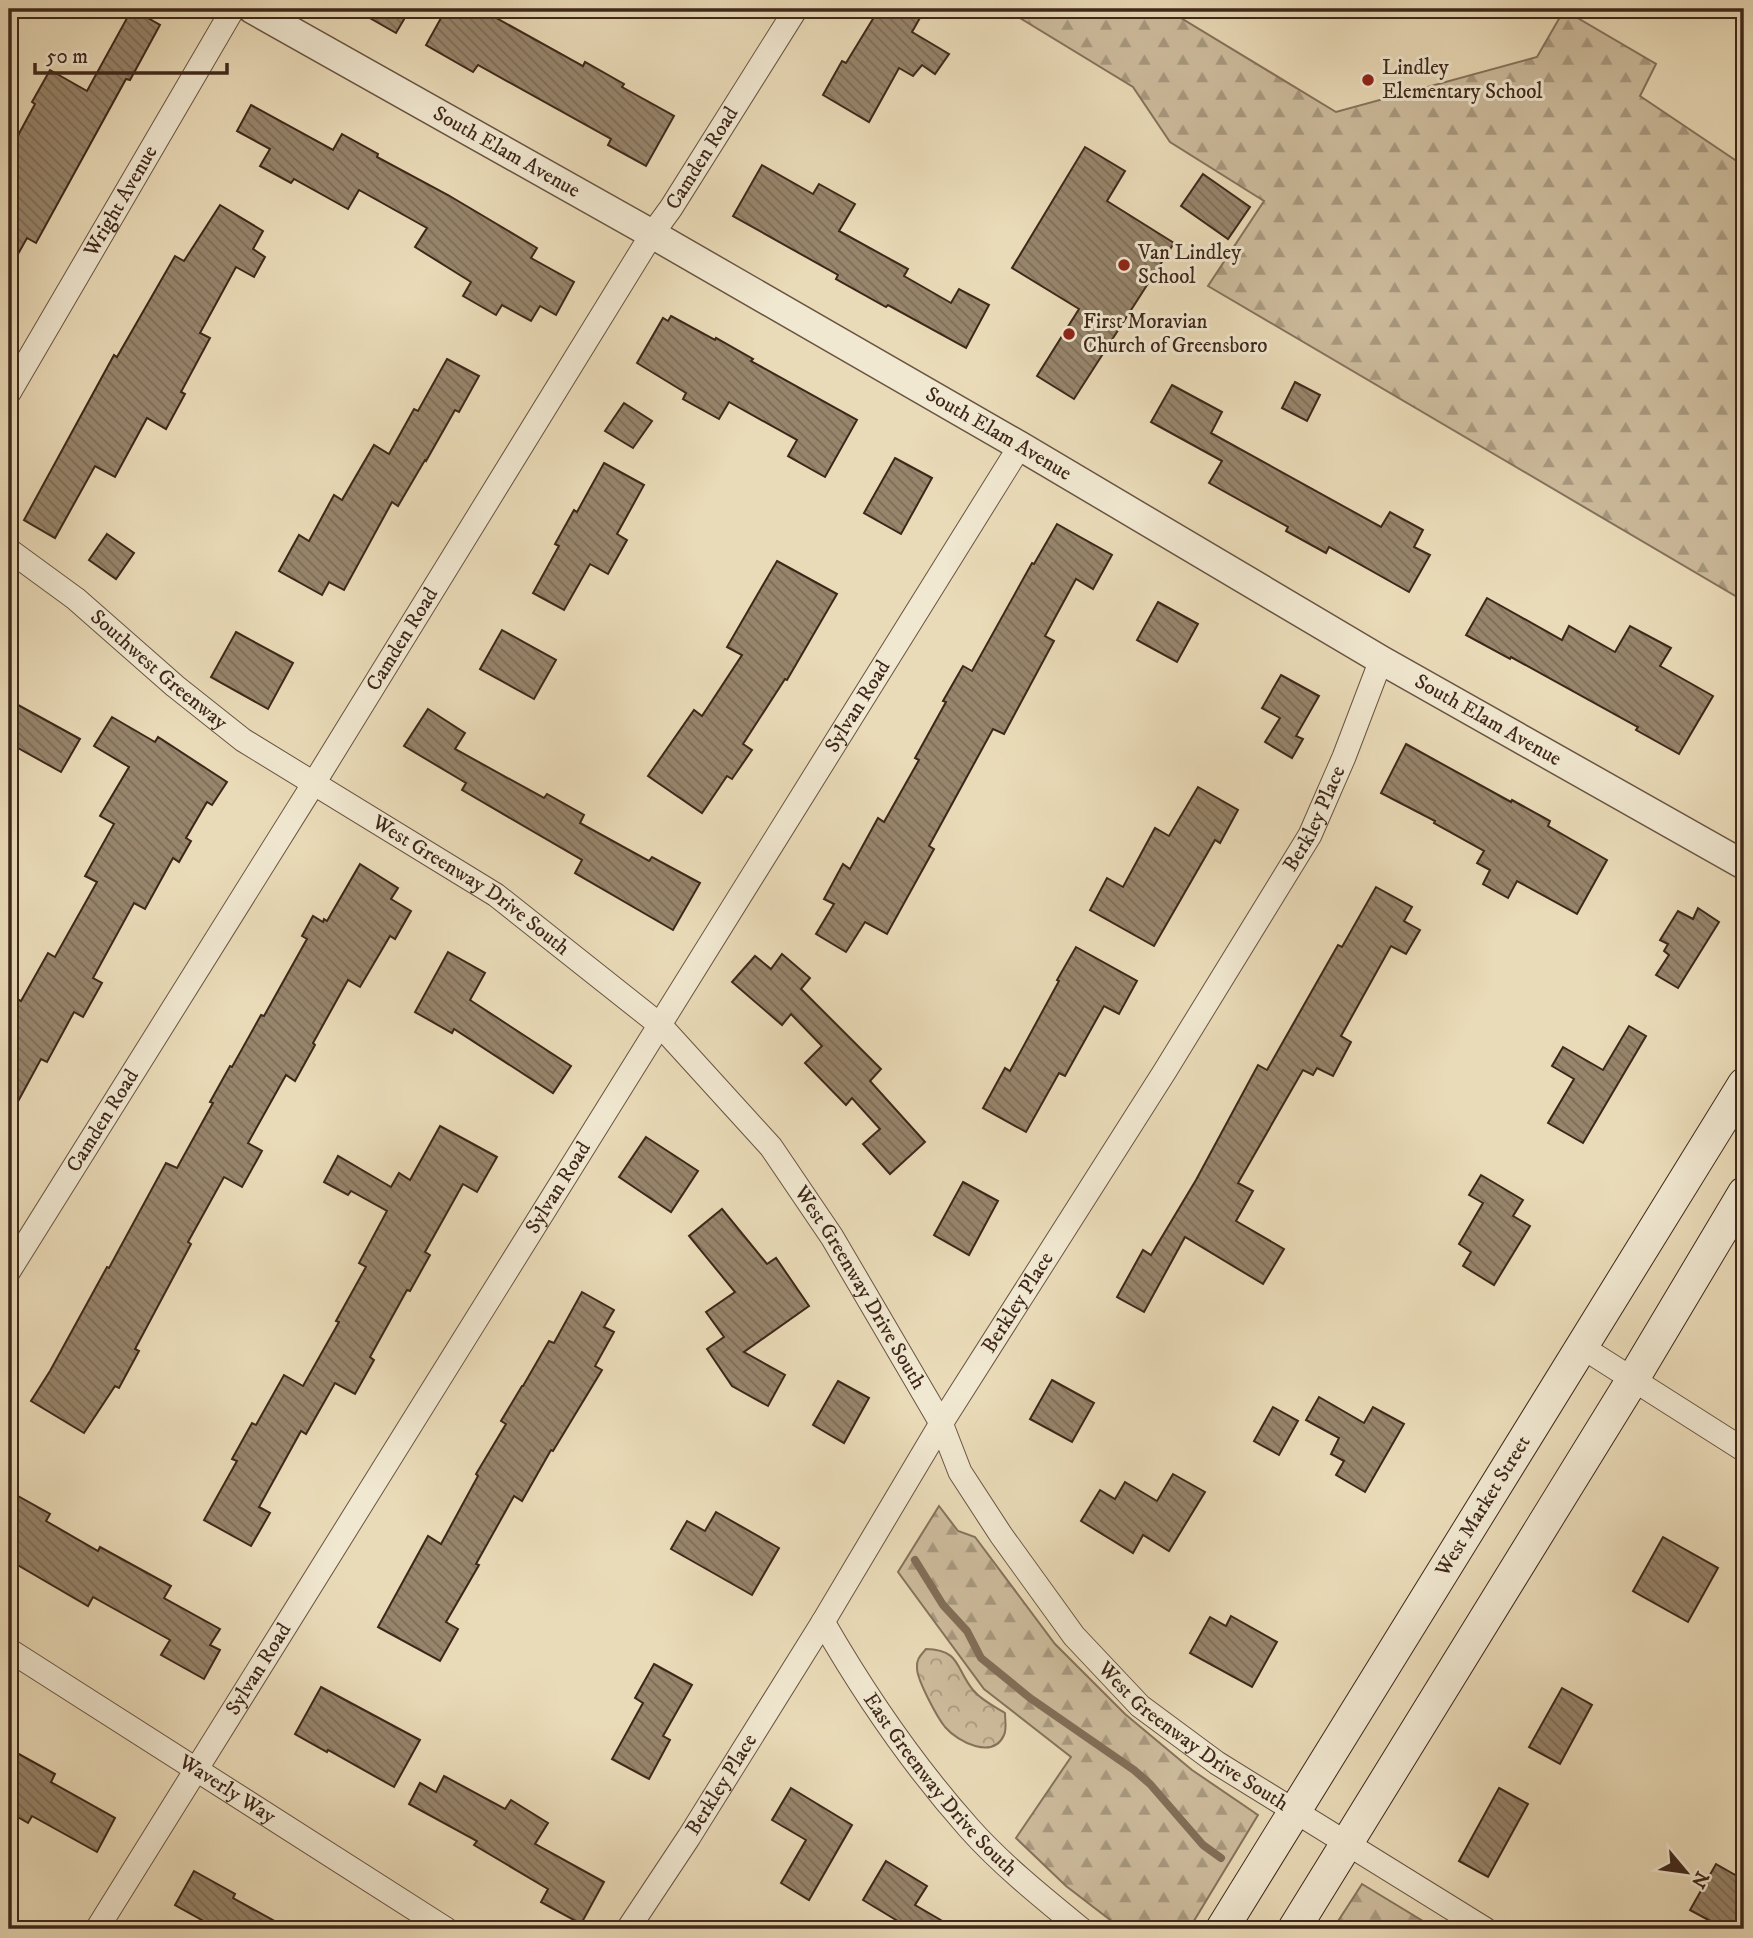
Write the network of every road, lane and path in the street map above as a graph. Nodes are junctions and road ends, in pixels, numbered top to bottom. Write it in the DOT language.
graph roads {
  1 [pos="233,9"];
  2 [pos="252,9"];
  3 [pos="796,9"];
  4 [pos="652,234"];
  5 [pos="9,393"];
  6 [pos="1020,446"];
  7 [pos="9,550"];
  8 [pos="1381,660"];
  9 [pos="314,783"];
  10 [pos="1744,865"];
  11 [pos="660,1025"];
  12 [pos="1744,1084"];
  13 [pos="1744,1193"];
  14 [pos="9,1271"];
  15 [pos="1582,1347"];
  16 [pos="1633,1379"];
  17 [pos="941,1423"];
  18 [pos="1744,1450"];
  19 [pos="823,1622"];
  20 [pos="9,1650"];
  21 [pos="196,1769"];
  22 [pos="1295,1811"];
  23 [pos="1347,1843"];
  24 [pos="97,1929"];
  25 [pos="446,1929"];
  26 [pos="628,1929"];
  27 [pos="1081,1929"];
  28 [pos="1222,1929"];
  29 [pos="1294,1929"];
  30 [pos="1485,1929"];
  1 -- 5 [label="street, Wright Avenue"];
  2 -- 4 [label="street, South Elam Avenue"];
  3 -- 4 [label="street, Camden Road"];
  4 -- 6 [label="street, South Elam Avenue"];
  4 -- 9 [label="street, Camden Road"];
  6 -- 8 [label="street, South Elam Avenue"];
  6 -- 11 [label="street, Sylvan Road"];
  7 -- 9 [label="street, Southwest Greenway"];
  8 -- 10 [label="street, South Elam Avenue"];
  8 -- 17 [label="street, Berkley Place"];
  9 -- 11 [label="street, West Greenway Drive South"];
  9 -- 14 [label="street, Camden Road"];
  11 -- 17 [label="street, West Greenway Drive South"];
  11 -- 21 [label="street, Sylvan Road"];
  12 -- 15 [label="main road, West Market Street"];
  13 -- 16 [label="main road"];
  15 -- 16 [label="street"];
  15 -- 22 [label="main road, West Market Street"];
  16 -- 18 [label="street"];
  16 -- 23 [label="main road"];
  17 -- 19 [label="street, Berkley Place"];
  17 -- 22 [label="street, West Greenway Drive South"];
  19 -- 26 [label="street, Berkley Place"];
  19 -- 27 [label="street, East Greenway Drive South"];
  20 -- 21 [label="street, Waverly Way"];
  21 -- 24 [label="street, Sylvan Road"];
  21 -- 25 [label="street, Waverly Way"];
  22 -- 23 [label="street, West Greenway Drive South"];
  22 -- 28 [label="main road, West Market Street"];
  23 -- 29 [label="main road"];
  23 -- 30 [label="street, West Greenway Drive South"];
}
